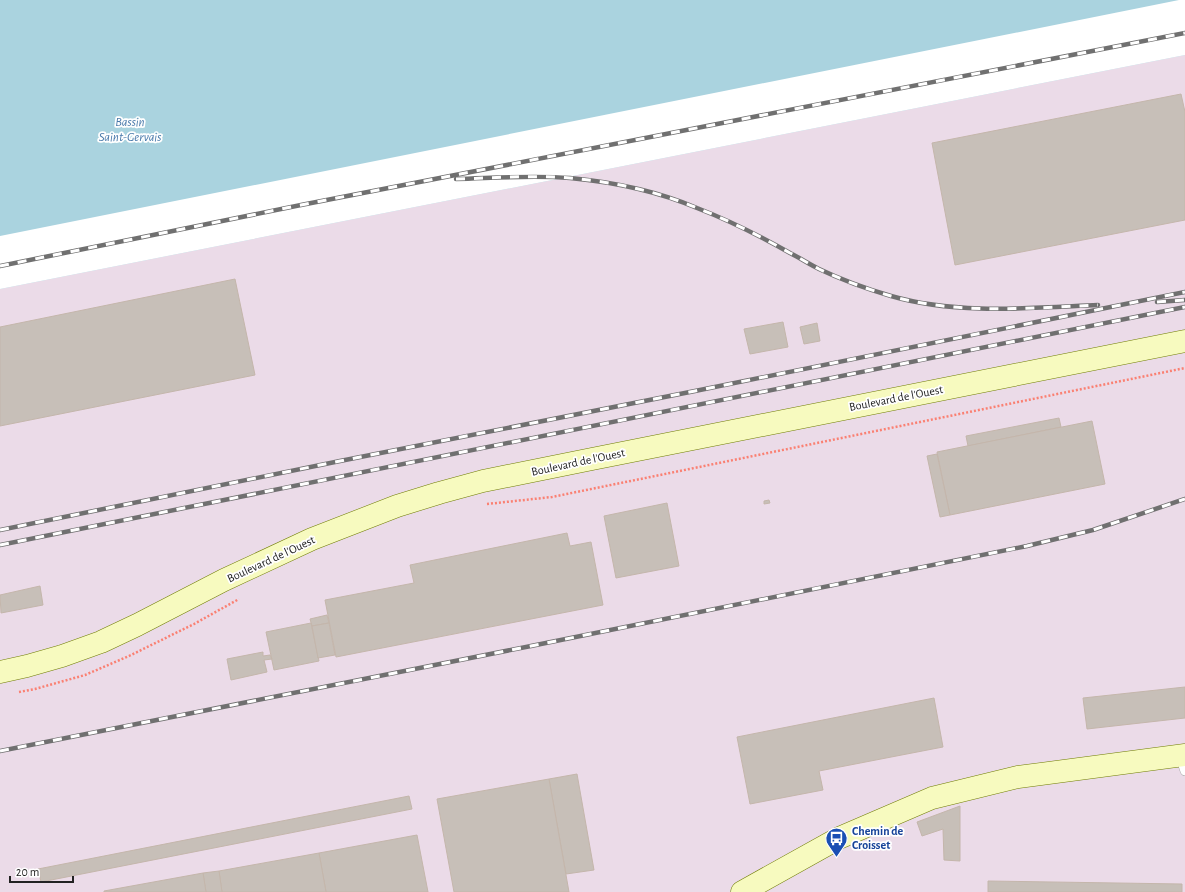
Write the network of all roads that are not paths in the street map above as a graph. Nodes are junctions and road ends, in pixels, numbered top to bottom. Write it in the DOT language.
graph roads {
  1 [pos="1185,341"];
  2 [pos="0,672"];
  3 [pos="1183,761"];
  4 [pos="742,892"];
  1 -- 2 [label="main road, Boulevard de l'Ouest"];
  3 -- 4 [label="main road"];
}
